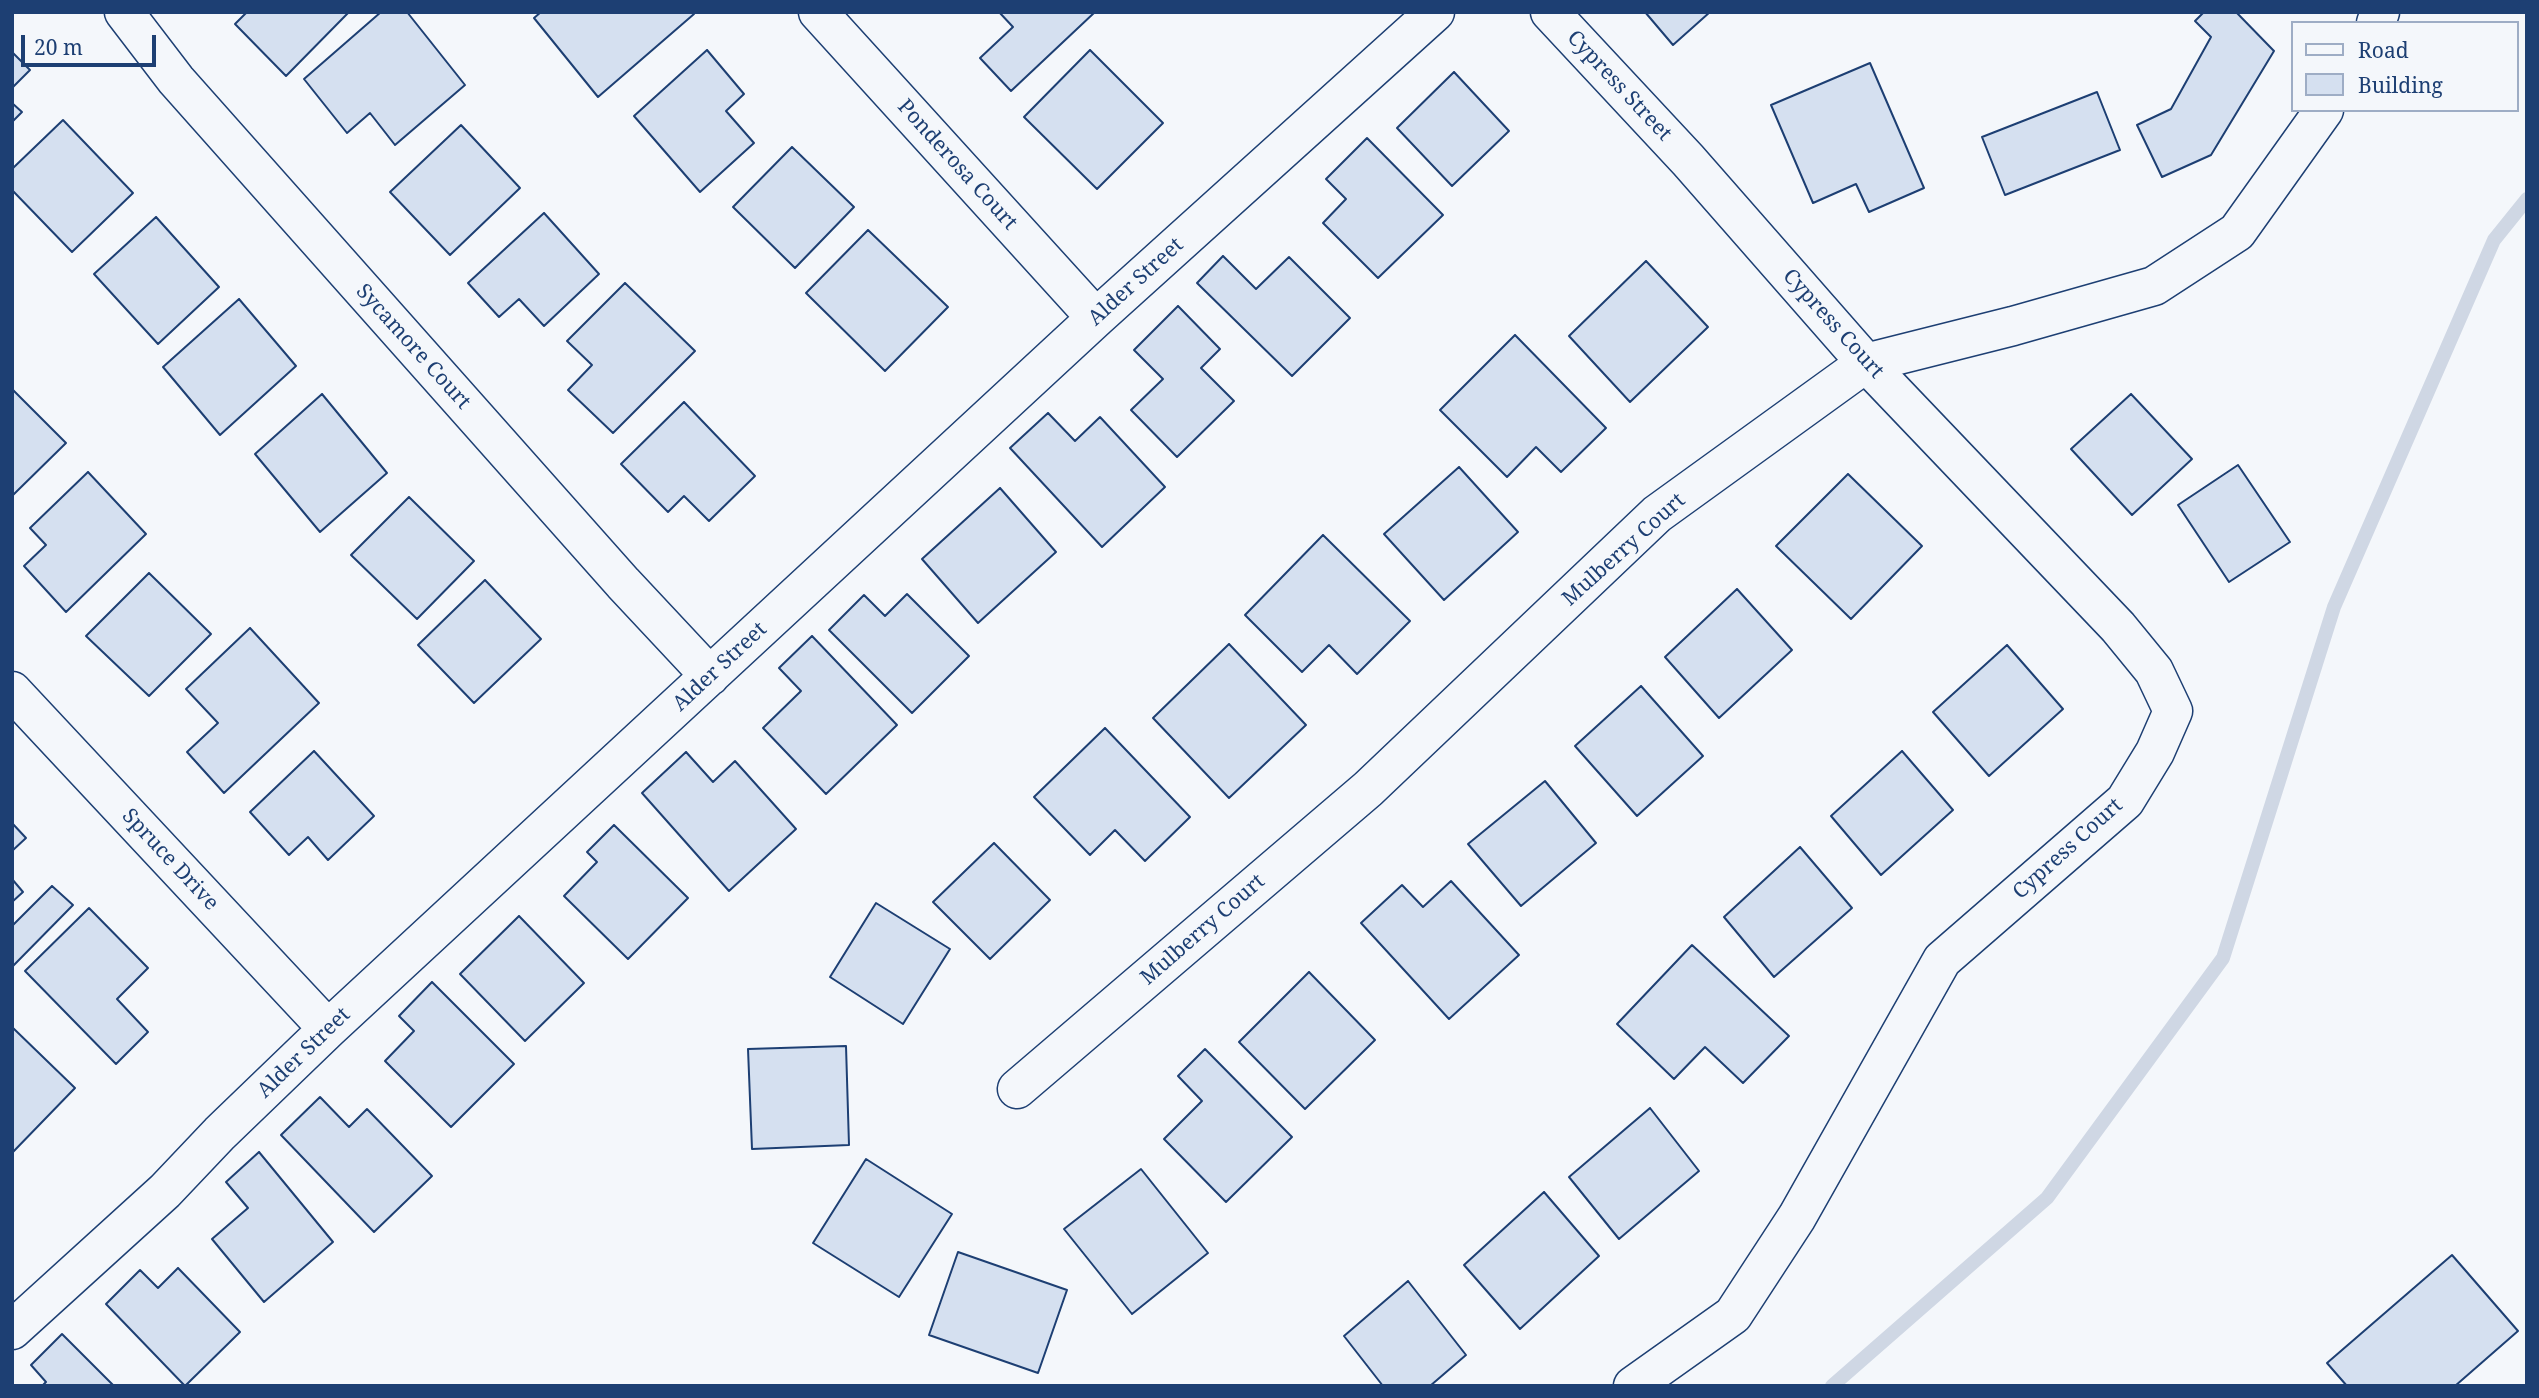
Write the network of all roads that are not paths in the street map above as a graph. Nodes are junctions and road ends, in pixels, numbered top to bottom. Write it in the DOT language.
graph roads {
  1 [pos="124,12"];
  2 [pos="818,12"];
  3 [pos="1435,12"];
  4 [pos="1550,12"];
  5 [pos="2323,112"];
  6 [pos="1688,160"];
  7 [pos="1096,318"];
  8 [pos="1866,363"];
  9 [pos="710,676"];
  10 [pos="12,691"];
  11 [pos="328,1029"];
  12 [pos="1017,1089"];
  13 [pos="12,1330"];
  14 [pos="1633,1386"];
  1 -- 9 [label="street, Sycamore Court"];
  2 -- 7 [label="street, Ponderosa Court"];
  3 -- 7 [label="street, Alder Street"];
  4 -- 6 [label="street, Cypress Street"];
  5 -- 8 [label="street, Mulberry Court"];
  6 -- 8 [label="street, Cypress Court"];
  7 -- 9 [label="street, Alder Street"];
  8 -- 12 [label="street, Mulberry Court"];
  8 -- 14 [label="street, Cypress Court"];
  9 -- 11 [label="street, Alder Street"];
  10 -- 11 [label="street, Spruce Drive"];
  11 -- 13 [label="street, Alder Street"];
}
